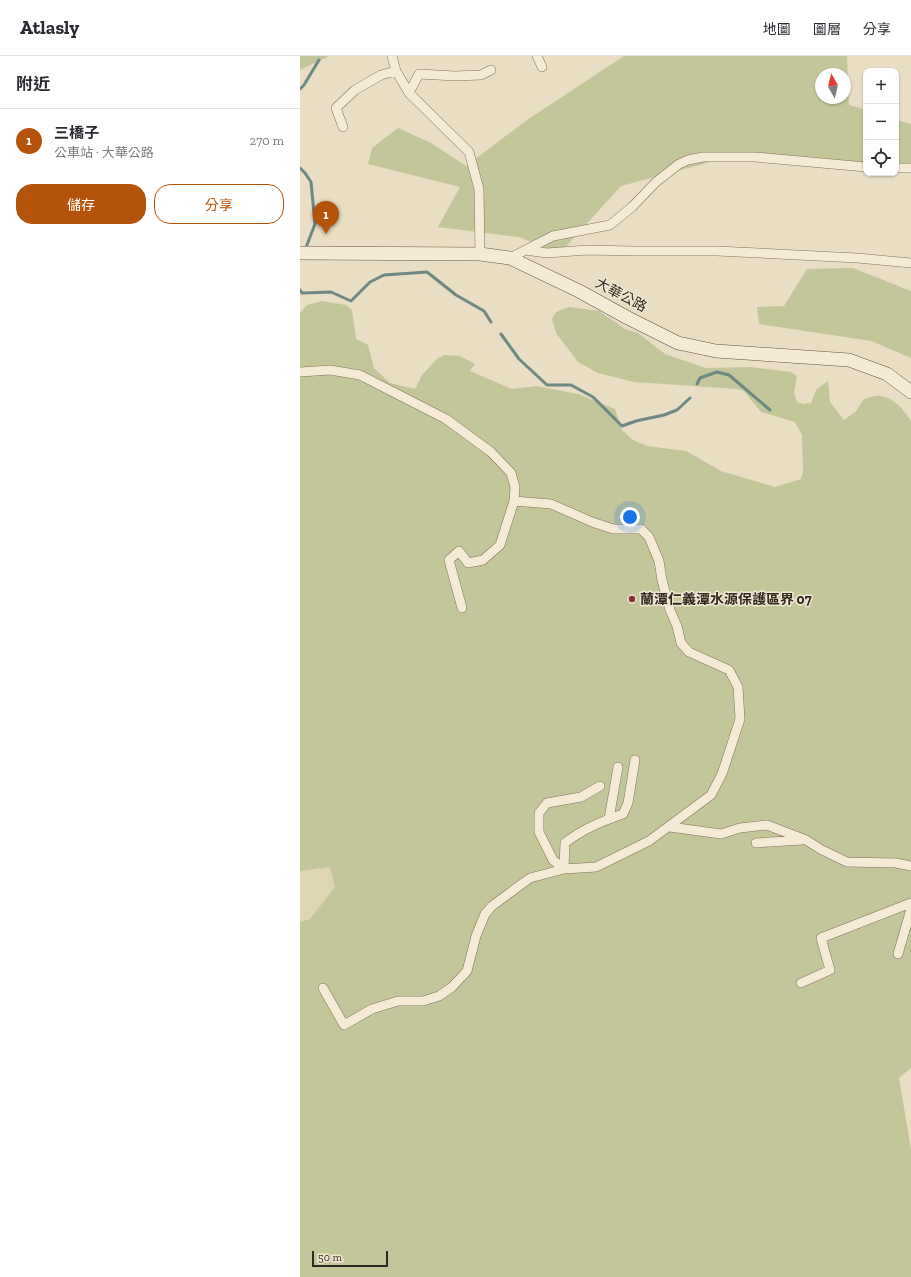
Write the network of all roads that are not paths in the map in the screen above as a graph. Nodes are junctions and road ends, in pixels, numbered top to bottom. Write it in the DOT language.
graph roads {
  1 [pos="392,56"];
  2 [pos="538,56"];
  3 [pos="542,66"];
  4 [pos="491,70"];
  5 [pos="396,71"];
  6 [pos="409,93"];
  7 [pos="343,127"];
  8 [pos="863,167"];
  9 [pos="899,168"];
  10 [pos="911,168"];
  11 [pos="525,250"];
  12 [pos="305,253"];
  13 [pos="480,254"];
  14 [pos="510,258"];
  15 [pos="911,263"];
  16 [pos="300,372"];
  17 [pos="911,392"];
  18 [pos="514,501"];
  19 [pos="462,608"];
  20 [pos="635,760"];
  21 [pos="618,767"];
  22 [pos="600,786"];
  23 [pos="609,818"];
  24 [pos="670,826"];
  25 [pos="806,840"];
  26 [pos="756,844"];
  27 [pos="911,866"];
  28 [pos="564,869"];
  29 [pos="911,903"];
  30 [pos="911,909"];
  31 [pos="898,954"];
  32 [pos="801,983"];
  33 [pos="323,988"];
  1 -- 5 [label="street"];
  2 -- 3 [label="street"];
  4 -- 6 [label="street"];
  5 -- 6 [label="street"];
  5 -- 7 [label="street"];
  6 -- 13 [label="street"];
  8 -- 11 [label="street"];
  9 -- 10 [label="street"];
  11 -- 14 [label="street"];
  11 -- 15 [label="street"];
  12 -- 13 [label="main road, 大華公路"];
  13 -- 14 [label="main road, 大華公路"];
  14 -- 17 [label="main road, 大華公路"];
  16 -- 18 [label="street"];
  18 -- 19 [label="street"];
  18 -- 24 [label="street"];
  20 -- 23 [label="street"];
  21 -- 23 [label="street"];
  22 -- 28 [label="street"];
  23 -- 28 [label="street"];
  24 -- 25 [label="street"];
  24 -- 28 [label="street"];
  25 -- 26 [label="street"];
  25 -- 27 [label="street"];
  28 -- 33 [label="street"];
  29 -- 32 [label="street"];
  30 -- 31 [label="street"];
}
